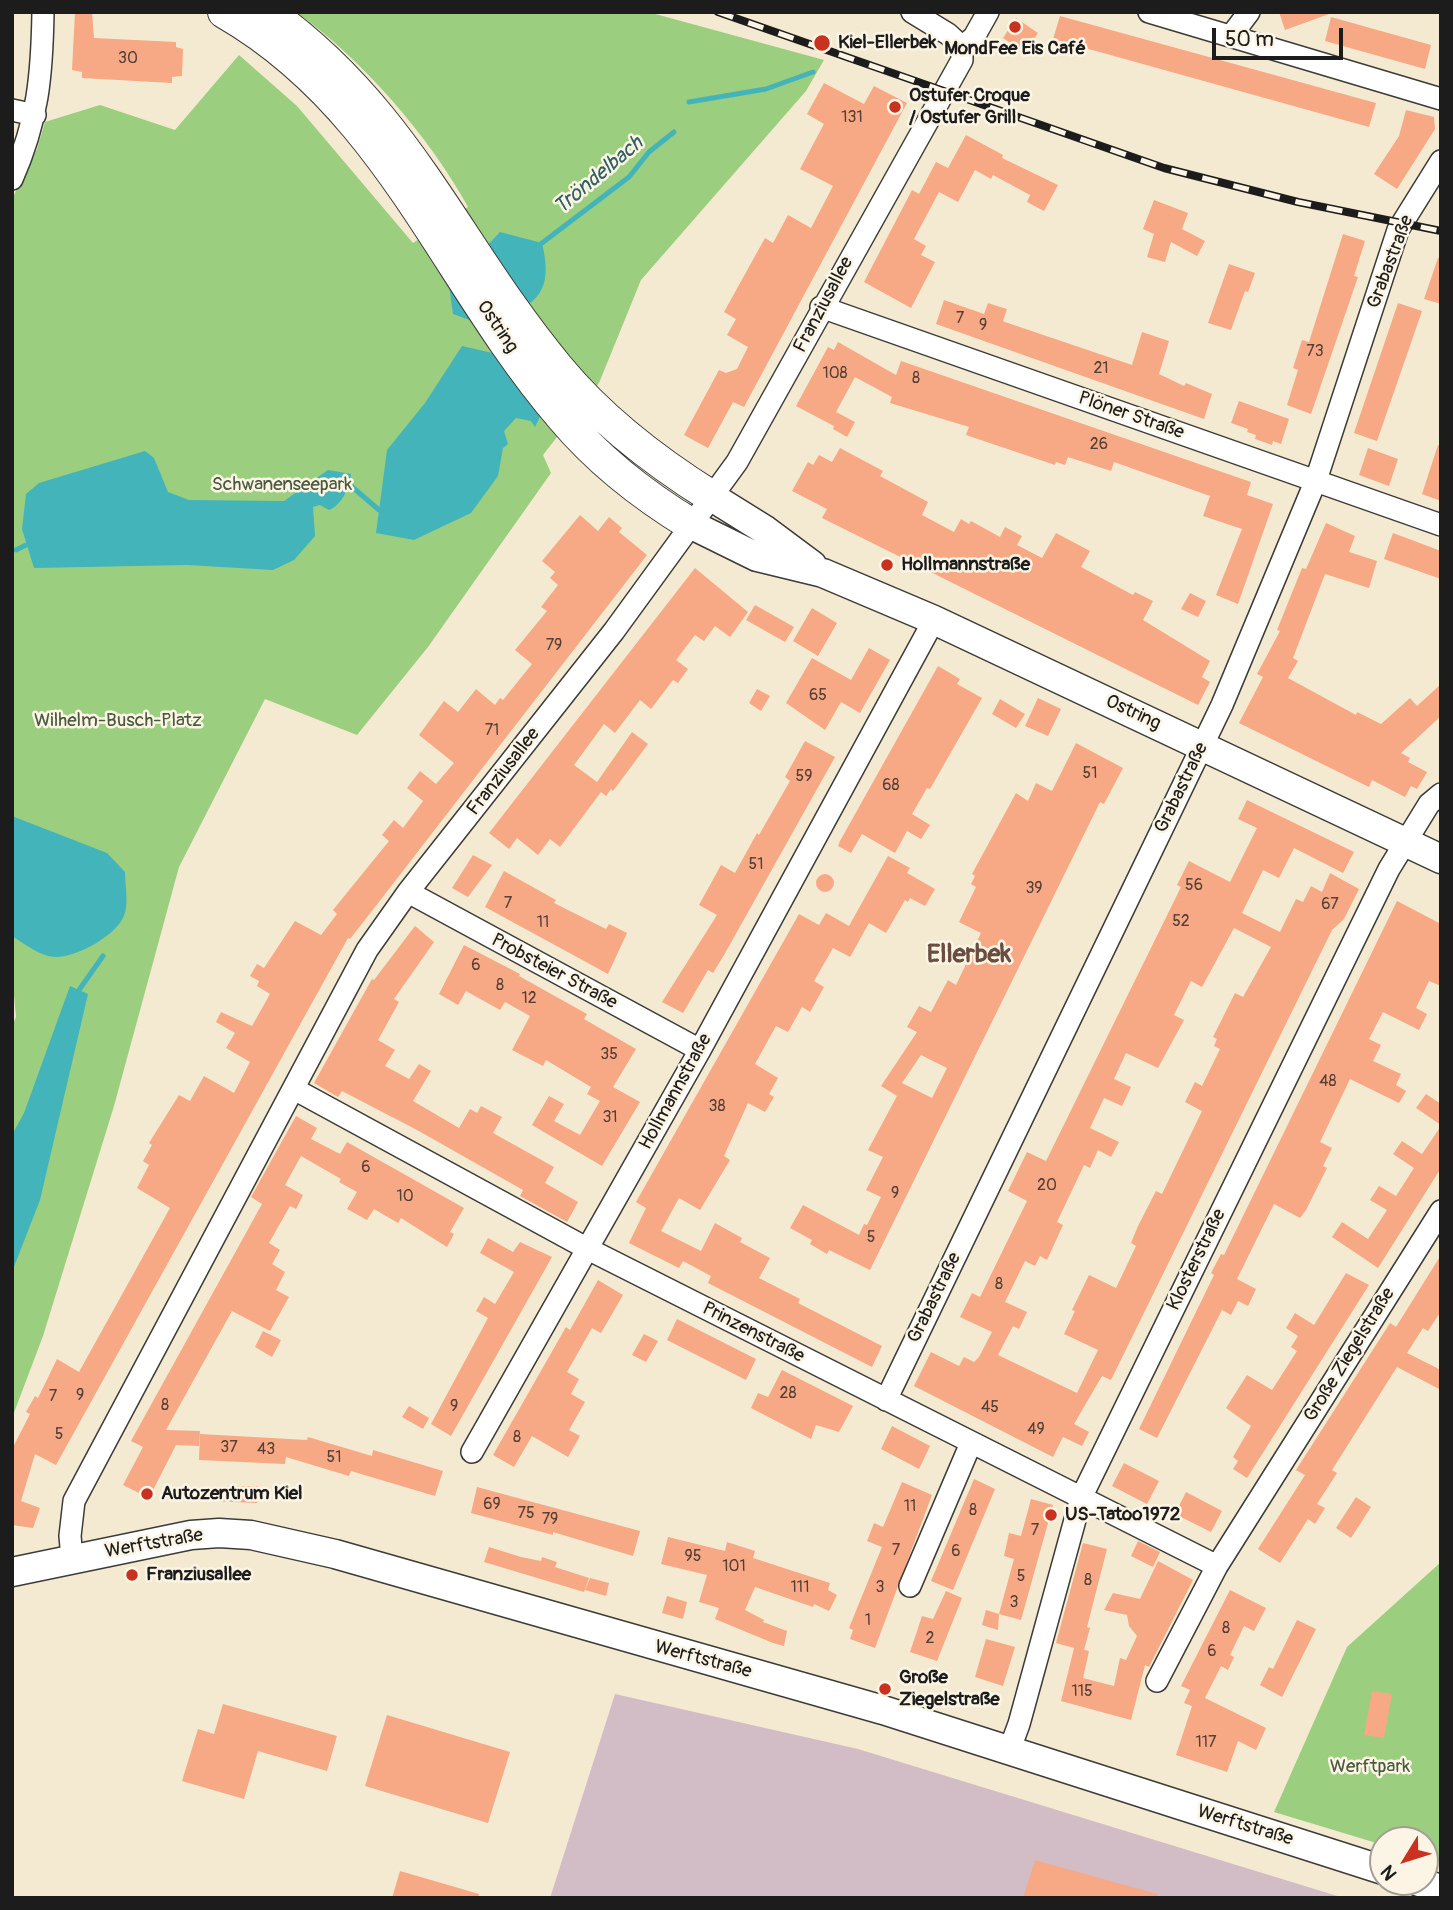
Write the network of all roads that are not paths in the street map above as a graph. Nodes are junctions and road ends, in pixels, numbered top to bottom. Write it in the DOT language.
graph roads {
  1 [pos="43,12"];
  2 [pos="225,12"];
  3 [pos="268,12"];
  4 [pos="912,12"];
  5 [pos="988,12"];
  6 [pos="1149,12"];
  7 [pos="1249,12"];
  8 [pos="1231,37"];
  9 [pos="962,47"];
  10 [pos="1441,99"];
  11 [pos="12,110"];
  12 [pos="35,115"];
  13 [pos="1441,161"];
  14 [pos="12,179"];
  15 [pos="441,219"];
  16 [pos="821,307"];
  17 [pos="1316,480"];
  18 [pos="712,497"];
  19 [pos="692,525"];
  20 [pos="1441,525"];
  21 [pos="822,573"];
  22 [pos="934,620"];
  23 [pos="1203,745"];
  24 [pos="1441,794"];
  25 [pos="1404,841"];
  26 [pos="1441,859"];
  27 [pos="408,892"];
  28 [pos="700,1050"];
  29 [pos="294,1089"];
  30 [pos="1441,1211"];
  31 [pos="588,1250"];
  32 [pos="886,1400"];
  33 [pos="971,1443"];
  34 [pos="472,1452"];
  35 [pos="1081,1497"];
  36 [pos="72,1558"];
  37 [pos="1217,1566"];
  38 [pos="12,1572"];
  39 [pos="910,1586"];
  40 [pos="1157,1681"];
  41 [pos="1009,1751"];
  42 [pos="1369,1866"];
  1 -- 12 [label="street"];
  2 -- 15 [label="highway, Ostring"];
  3 -- 15 [label="highway, Ostring"];
  4 -- 9 [label="street"];
  5 -- 9 [label="street, Franziusallee"];
  6 -- 8 [label="street"];
  7 -- 8 [label="street"];
  8 -- 10 [label="street"];
  9 -- 16 [label="street, Franziusallee"];
  11 -- 12 [label="street"];
  12 -- 14 [label="street"];
  13 -- 17 [label="street, Grabastraße"];
  15 -- 18 [label="highway, Ostring"];
  15 -- 19 [label="highway, Ostring"];
  16 -- 17 [label="street, Plöner Straße"];
  16 -- 18 [label="street, Franziusallee"];
  17 -- 20 [label="street, Plöner Straße"];
  17 -- 23 [label="street, Grabastraße"];
  18 -- 19 [label="street, Franziusallee"];
  18 -- 21 [label="main road, Ostring"];
  19 -- 21 [label="main road, Ostring"];
  19 -- 27 [label="street, Franziusallee"];
  21 -- 22 [label="main road, Ostring"];
  22 -- 23 [label="main road, Ostring"];
  22 -- 28 [label="street, Hollmannstraße"];
  23 -- 25 [label="main road, Ostring"];
  23 -- 32 [label="street, Grabastraße"];
  24 -- 25 [label="street, Klosterstraße"];
  25 -- 26 [label="main road, Ostring"];
  25 -- 35 [label="street, Klosterstraße"];
  27 -- 28 [label="street, Probsteier Straße"];
  27 -- 29 [label="street, Franziusallee"];
  28 -- 31 [label="street, Hollmannstraße"];
  29 -- 31 [label="street, Prinzenstraße"];
  29 -- 36 [label="street, Franziusallee"];
  30 -- 37 [label="street, Große Ziegelstraße"];
  31 -- 32 [label="street, Prinzenstraße"];
  31 -- 34 [label="street, Hollmannstraße"];
  32 -- 33 [label="street, Prinzenstraße"];
  33 -- 35 [label="street, Prinzenstraße"];
  33 -- 39 [label="street"];
  35 -- 37 [label="street, Prinzenstraße"];
  35 -- 41 [label="street, Klosterstraße"];
  36 -- 38 [label="main road, Werftstraße"];
  36 -- 41 [label="main road, Werftstraße"];
  37 -- 40 [label="street, Große Ziegelstraße"];
  41 -- 42 [label="main road, Werftstraße"];
}
